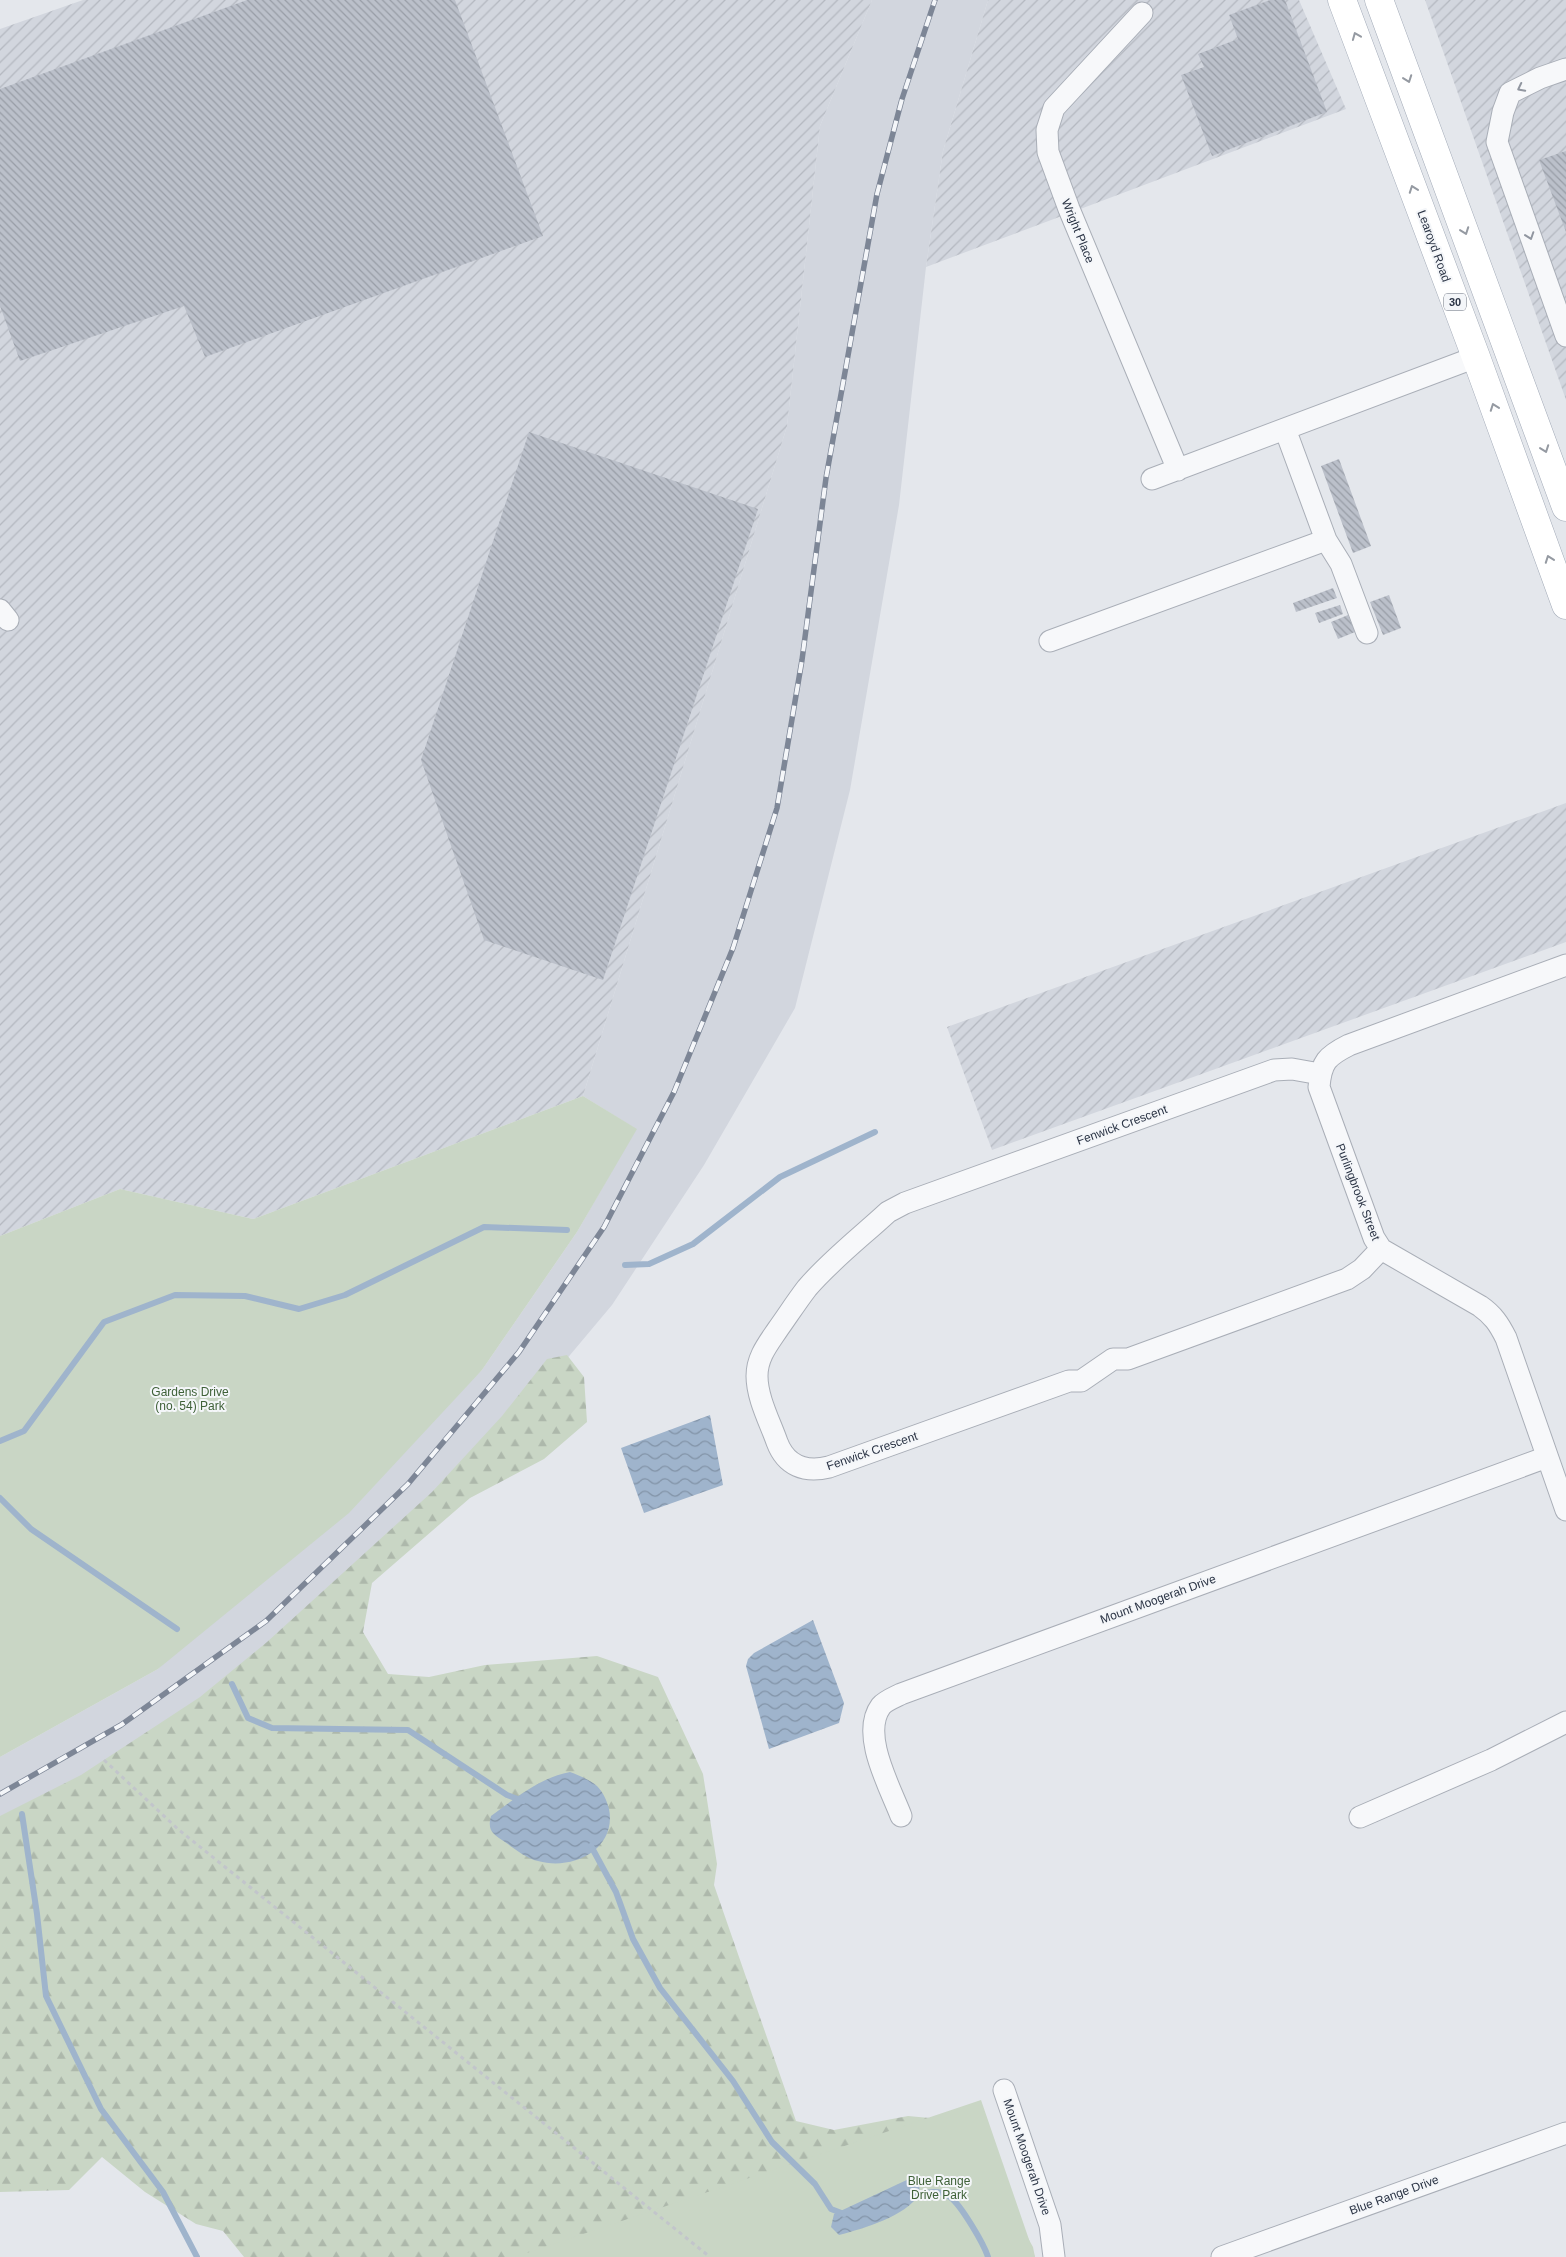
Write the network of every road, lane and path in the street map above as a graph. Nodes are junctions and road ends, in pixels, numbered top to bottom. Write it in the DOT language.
graph roads {
  1 [pos="1342,0"];
  2 [pos="1379,0"];
  3 [pos="1142,13"];
  4 [pos="1566,69"];
  5 [pos="1566,336"];
  6 [pos="1476,357"];
  7 [pos="1285,429"];
  8 [pos="1178,470"];
  9 [pos="1152,479"];
  10 [pos="1566,507"];
  11 [pos="1326,540"];
  12 [pos="1566,605"];
  13 [pos="1367,632"];
  14 [pos="1050,641"];
  15 [pos="1566,966"];
  16 [pos="1320,1074"];
  17 [pos="1381,1250"];
  18 [pos="1548,1457"];
  19 [pos="1566,1510"];
  20 [pos="1566,1722"];
  21 [pos="104,1760"];
  22 [pos="901,1816"];
  23 [pos="1360,1818"];
  24 [pos="1004,2090"];
  25 [pos="1566,2133"];
  26 [pos="1050,2225"];
  27 [pos="710,2257"];
  28 [pos="1054,2257"];
  29 [pos="1070,2257"];
  30 [pos="1222,2257"];
  6 -- 1 [label="main road, Learoyd Road / 30, one-way"];
  2 -- 10 [label="main road, one-way"];
  3 -- 8 [label="street, Wright Place"];
  4 -- 5 [label="street, one-way"];
  6 -- 7 [label="street"];
  12 -- 6 [label="main road, Learoyd Road / 30, one-way"];
  7 -- 8 [label="street"];
  7 -- 11 [label="street"];
  8 -- 9 [label="street"];
  11 -- 13 [label="street"];
  11 -- 14 [label="street"];
  15 -- 16 [label="street"];
  16 -- 17 [label="street, Purlingbrook Street"];
  16 -- 17 [label="street, Fenwick Crescent"];
  17 -- 18 [label="street, Purlingbrook Street"];
  18 -- 19 [label="street, Purlingbrook Street"];
  18 -- 22 [label="street, Mount Moogerah Drive"];
  20 -- 23 [label="street"];
  21 -- 27 [label="path"];
  24 -- 26 [label="street, Mount Moogerah Drive"];
  25 -- 30 [label="street, Blue Range Drive"];
  26 -- 28 [label="street"];
  26 -- 29 [label="street"];
}
